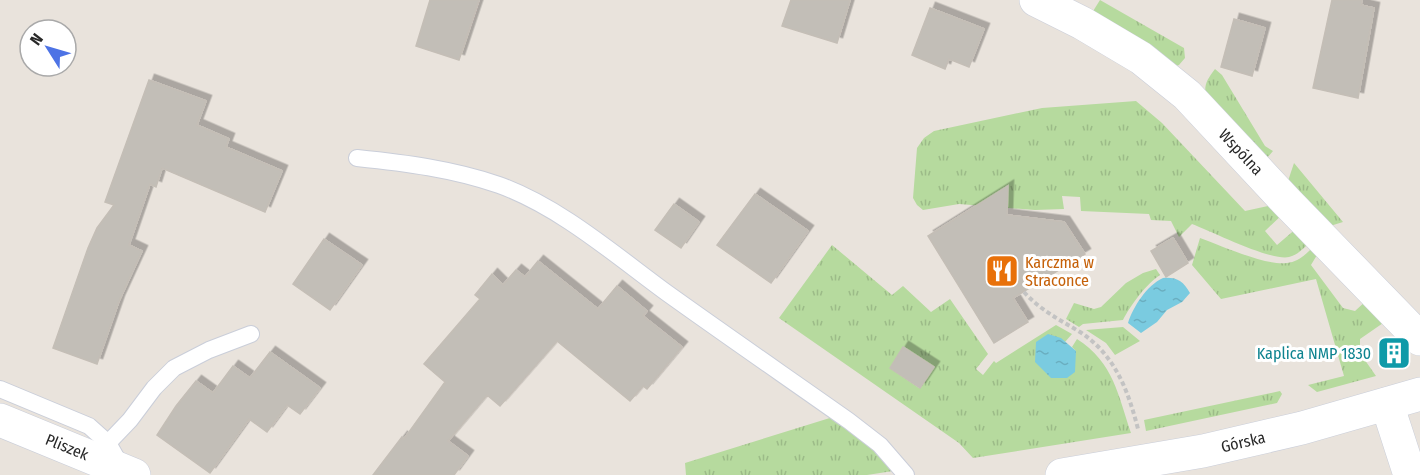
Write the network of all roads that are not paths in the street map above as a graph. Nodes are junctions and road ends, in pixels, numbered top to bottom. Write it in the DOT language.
graph roads {
  1 [pos="1036,0"];
  2 [pos="357,158"];
  3 [pos="251,334"];
  4 [pos="1420,339"];
  5 [pos="0,389"];
  6 [pos="1420,394"];
  7 [pos="1387,404"];
  8 [pos="0,420"];
  9 [pos="122,463"];
  10 [pos="906,475"];
  11 [pos="1062,475"];
  12 [pos="1410,475"];
  1 -- 4 [label="street, Wspólna"];
  2 -- 10 [label="lane"];
  3 -- 9 [label="lane"];
  5 -- 9 [label="lane"];
  6 -- 7 [label="street, Górska"];
  7 -- 11 [label="street, Górska"];
  7 -- 12 [label="street"];
  8 -- 9 [label="street, Pliszek"];
}
